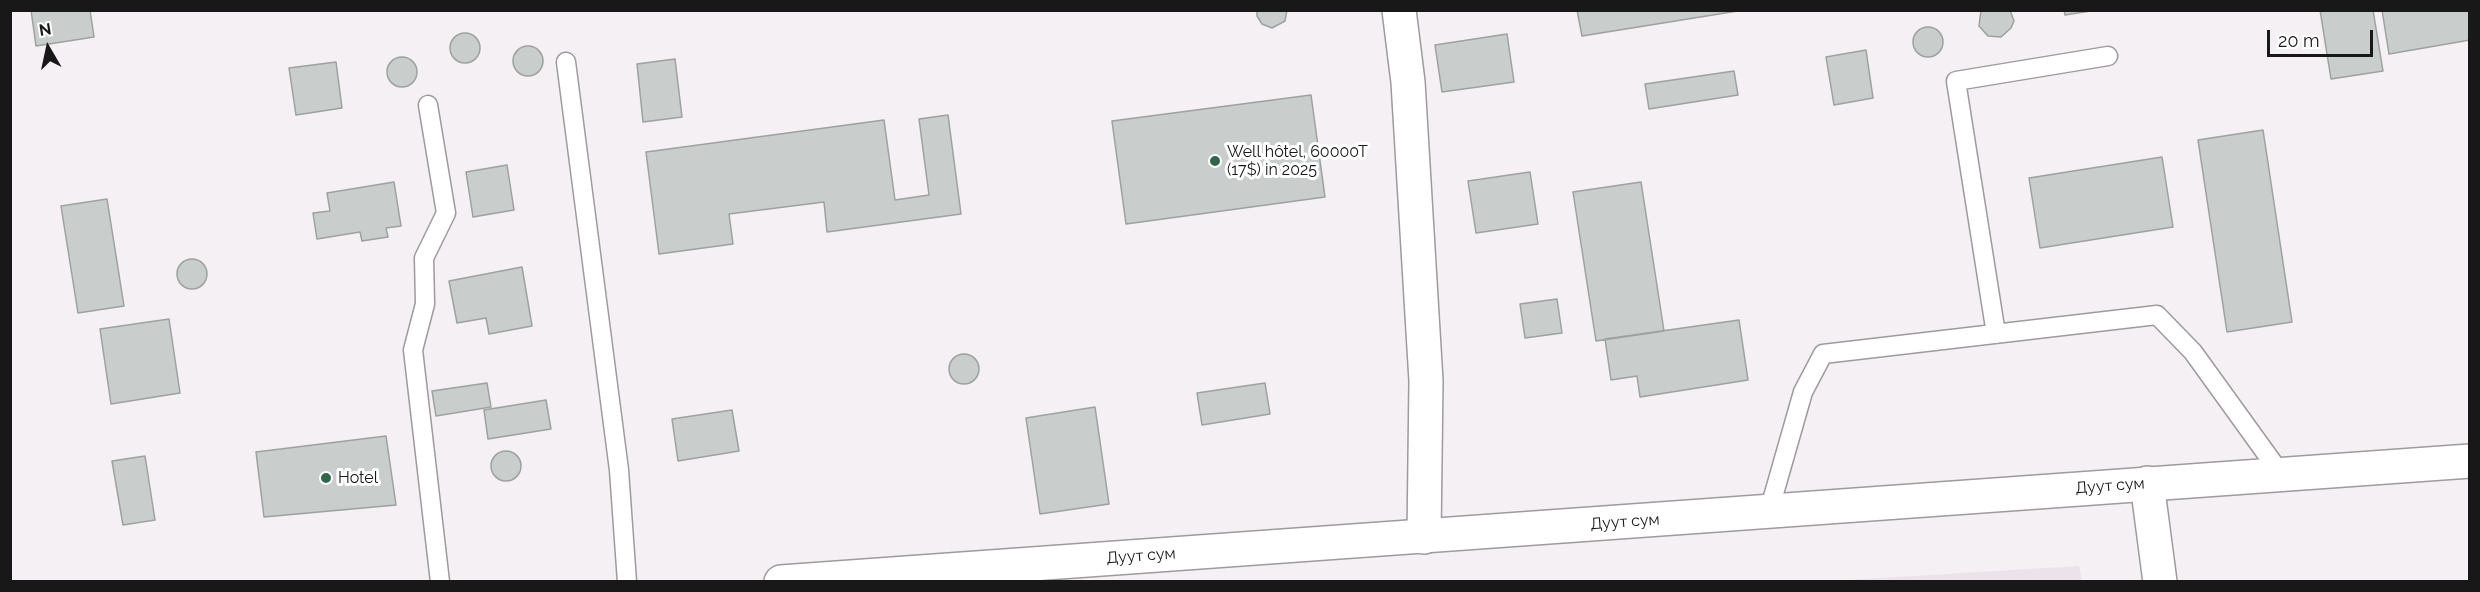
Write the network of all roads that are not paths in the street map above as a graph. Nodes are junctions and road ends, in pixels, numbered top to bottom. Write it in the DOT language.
graph roads {
  1 [pos="1399,10"];
  2 [pos="2108,56"];
  3 [pos="566,62"];
  4 [pos="428,105"];
  5 [pos="1996,334"];
  6 [pos="2469,461"];
  7 [pos="2281,474"];
  8 [pos="2147,483"];
  9 [pos="1769,511"];
  10 [pos="1424,537"];
  11 [pos="440,582"];
  12 [pos="627,582"];
  13 [pos="781,582"];
  14 [pos="2160,582"];
  1 -- 10 [label="main road"];
  2 -- 5 [label="lane"];
  3 -- 12 [label="lane"];
  4 -- 11 [label="lane"];
  5 -- 7 [label="lane"];
  5 -- 9 [label="lane"];
  6 -- 7 [label="main road, Дуут сум"];
  7 -- 8 [label="main road, Дуут сум"];
  8 -- 9 [label="main road, Дуут сум"];
  8 -- 14 [label="main road"];
  9 -- 10 [label="main road, Дуут сум"];
  10 -- 13 [label="main road, Дуут сум"];
}
